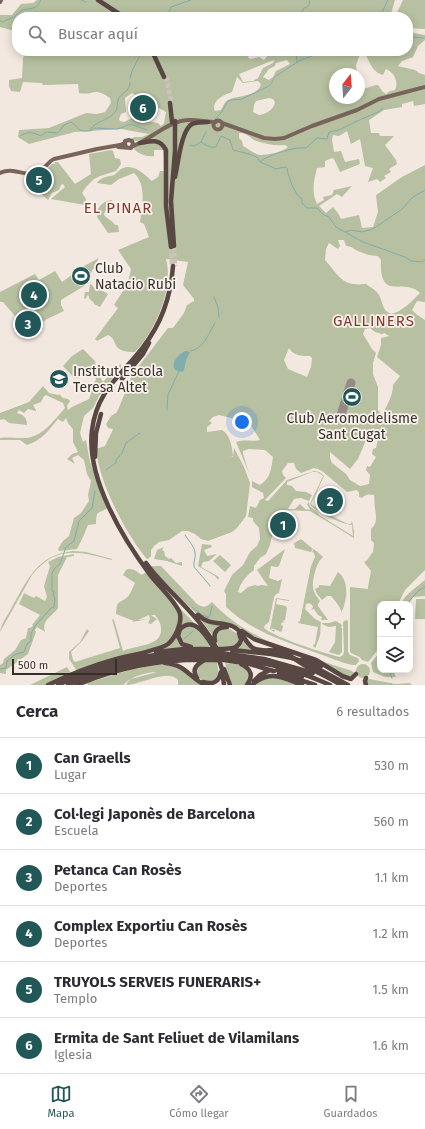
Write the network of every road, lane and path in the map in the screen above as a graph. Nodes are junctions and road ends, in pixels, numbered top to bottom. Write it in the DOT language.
graph roads {
  1 [pos="98,0"];
  2 [pos="103,0"];
  3 [pos="116,12"];
  4 [pos="121,12"];
  5 [pos="156,56"];
  6 [pos="165,77"];
  7 [pos="425,86"];
  8 [pos="171,103"];
  9 [pos="208,122"];
  10 [pos="174,123"];
  11 [pos="222,123"];
  12 [pos="215,124"];
  13 [pos="229,127"];
  14 [pos="221,128"];
  15 [pos="132,141"];
  16 [pos="142,142"];
  17 [pos="125,145"];
  18 [pos="107,148"];
  19 [pos="0,173"];
  20 [pos="171,204"];
  21 [pos="173,247"];
  22 [pos="150,342"];
  23 [pos="122,379"];
  24 [pos="113,381"];
  25 [pos="93,410"];
  26 [pos="102,414"];
  27 [pos="88,440"];
  28 [pos="95,457"];
  29 [pos="97,474"];
  30 [pos="144,564"];
  31 [pos="171,592"];
  32 [pos="228,625"];
  33 [pos="202,649"];
  34 [pos="276,650"];
  35 [pos="252,652"];
  36 [pos="218,653"];
  37 [pos="121,658"];
  38 [pos="207,660"];
  39 [pos="303,661"];
  40 [pos="238,662"];
  41 [pos="142,665"];
  42 [pos="223,669"];
  43 [pos="272,671"];
  44 [pos="356,674"];
  45 [pos="344,677"];
  46 [pos="366,678"];
  47 [pos="49,685"];
  48 [pos="58,685"];
  49 [pos="68,685"];
  50 [pos="77,685"];
  51 [pos="205,685"];
  52 [pos="225,685"];
  53 [pos="230,685"];
  54 [pos="247,685"];
  55 [pos="251,685"];
  56 [pos="302,685"];
  57 [pos="306,685"];
  58 [pos="315,685"];
  59 [pos="323,685"];
  60 [pos="330,685"];
  61 [pos="341,685"];
  62 [pos="348,685"];
  63 [pos="366,685"];
  1 -- 3 [label="highway"];
  2 -- 4 [label="highway"];
  5 -- 6 [label="highway"];
  7 -- 13 [label="main road"];
  8 -- 10 [label="highway"];
  9 -- 12 [label="main road"];
  9 -- 16 [label="main road"];
  9 -- 20 [label="highway"];
  10 -- 20 [label="highway"];
  10 -- 21 [label="highway"];
  11 -- 12 [label="main road"];
  11 -- 13 [label="main road"];
  11 -- 14 [label="main road"];
  12 -- 14 [label="main road"];
  13 -- 14 [label="main road"];
  15 -- 16 [label="main road"];
  15 -- 17 [label="main road"];
  15 -- 17 [label="main road"];
  16 -- 21 [label="highway"];
  17 -- 18 [label="main road"];
  17 -- 18 [label="main road"];
  18 -- 19 [label="main road"];
  20 -- 21 [label="highway"];
  22 -- 23 [label="highway"];
  22 -- 24 [label="highway"];
  22 -- 28 [label="highway"];
  24 -- 25 [label="highway"];
  24 -- 29 [label="highway"];
  26 -- 28 [label="highway"];
  27 -- 29 [label="highway"];
  28 -- 31 [label="highway"];
  29 -- 30 [label="highway"];
  30 -- 36 [label="highway"];
  30 -- 37 [label="highway"];
  31 -- 32 [label="highway"];
  31 -- 36 [label="highway"];
  32 -- 34 [label="highway"];
  32 -- 45 [label="highway"];
  33 -- 36 [label="highway"];
  33 -- 36 [label="highway"];
  33 -- 37 [label="highway"];
  34 -- 35 [label="highway"];
  34 -- 61 [label="highway"];
  35 -- 36 [label="highway"];
  35 -- 39 [label="highway, bridge"];
  36 -- 36 [label="highway"];
  36 -- 38 [label="highway"];
  36 -- 40 [label="highway"];
  36 -- 42 [label="highway"];
  36 -- 48 [label="highway"];
  36 -- 49 [label="highway"];
  36 -- 60 [label="highway"];
  36 -- 61 [label="highway"];
  37 -- 47 [label="highway"];
  38 -- 41 [label="highway"];
  38 -- 42 [label="highway"];
  39 -- 45 [label="highway"];
  39 -- 62 [label="highway"];
  40 -- 43 [label="highway"];
  40 -- 54 [label="highway"];
  41 -- 50 [label="highway"];
  41 -- 51 [label="highway"];
  42 -- 52 [label="highway"];
  42 -- 53 [label="highway"];
  43 -- 55 [label="highway"];
  43 -- 57 [label="highway"];
  43 -- 58 [label="highway"];
  43 -- 59 [label="highway"];
  44 -- 45 [label="highway"];
  46 -- 63 [label="highway"];
  55 -- 56 [label="highway"];
}
